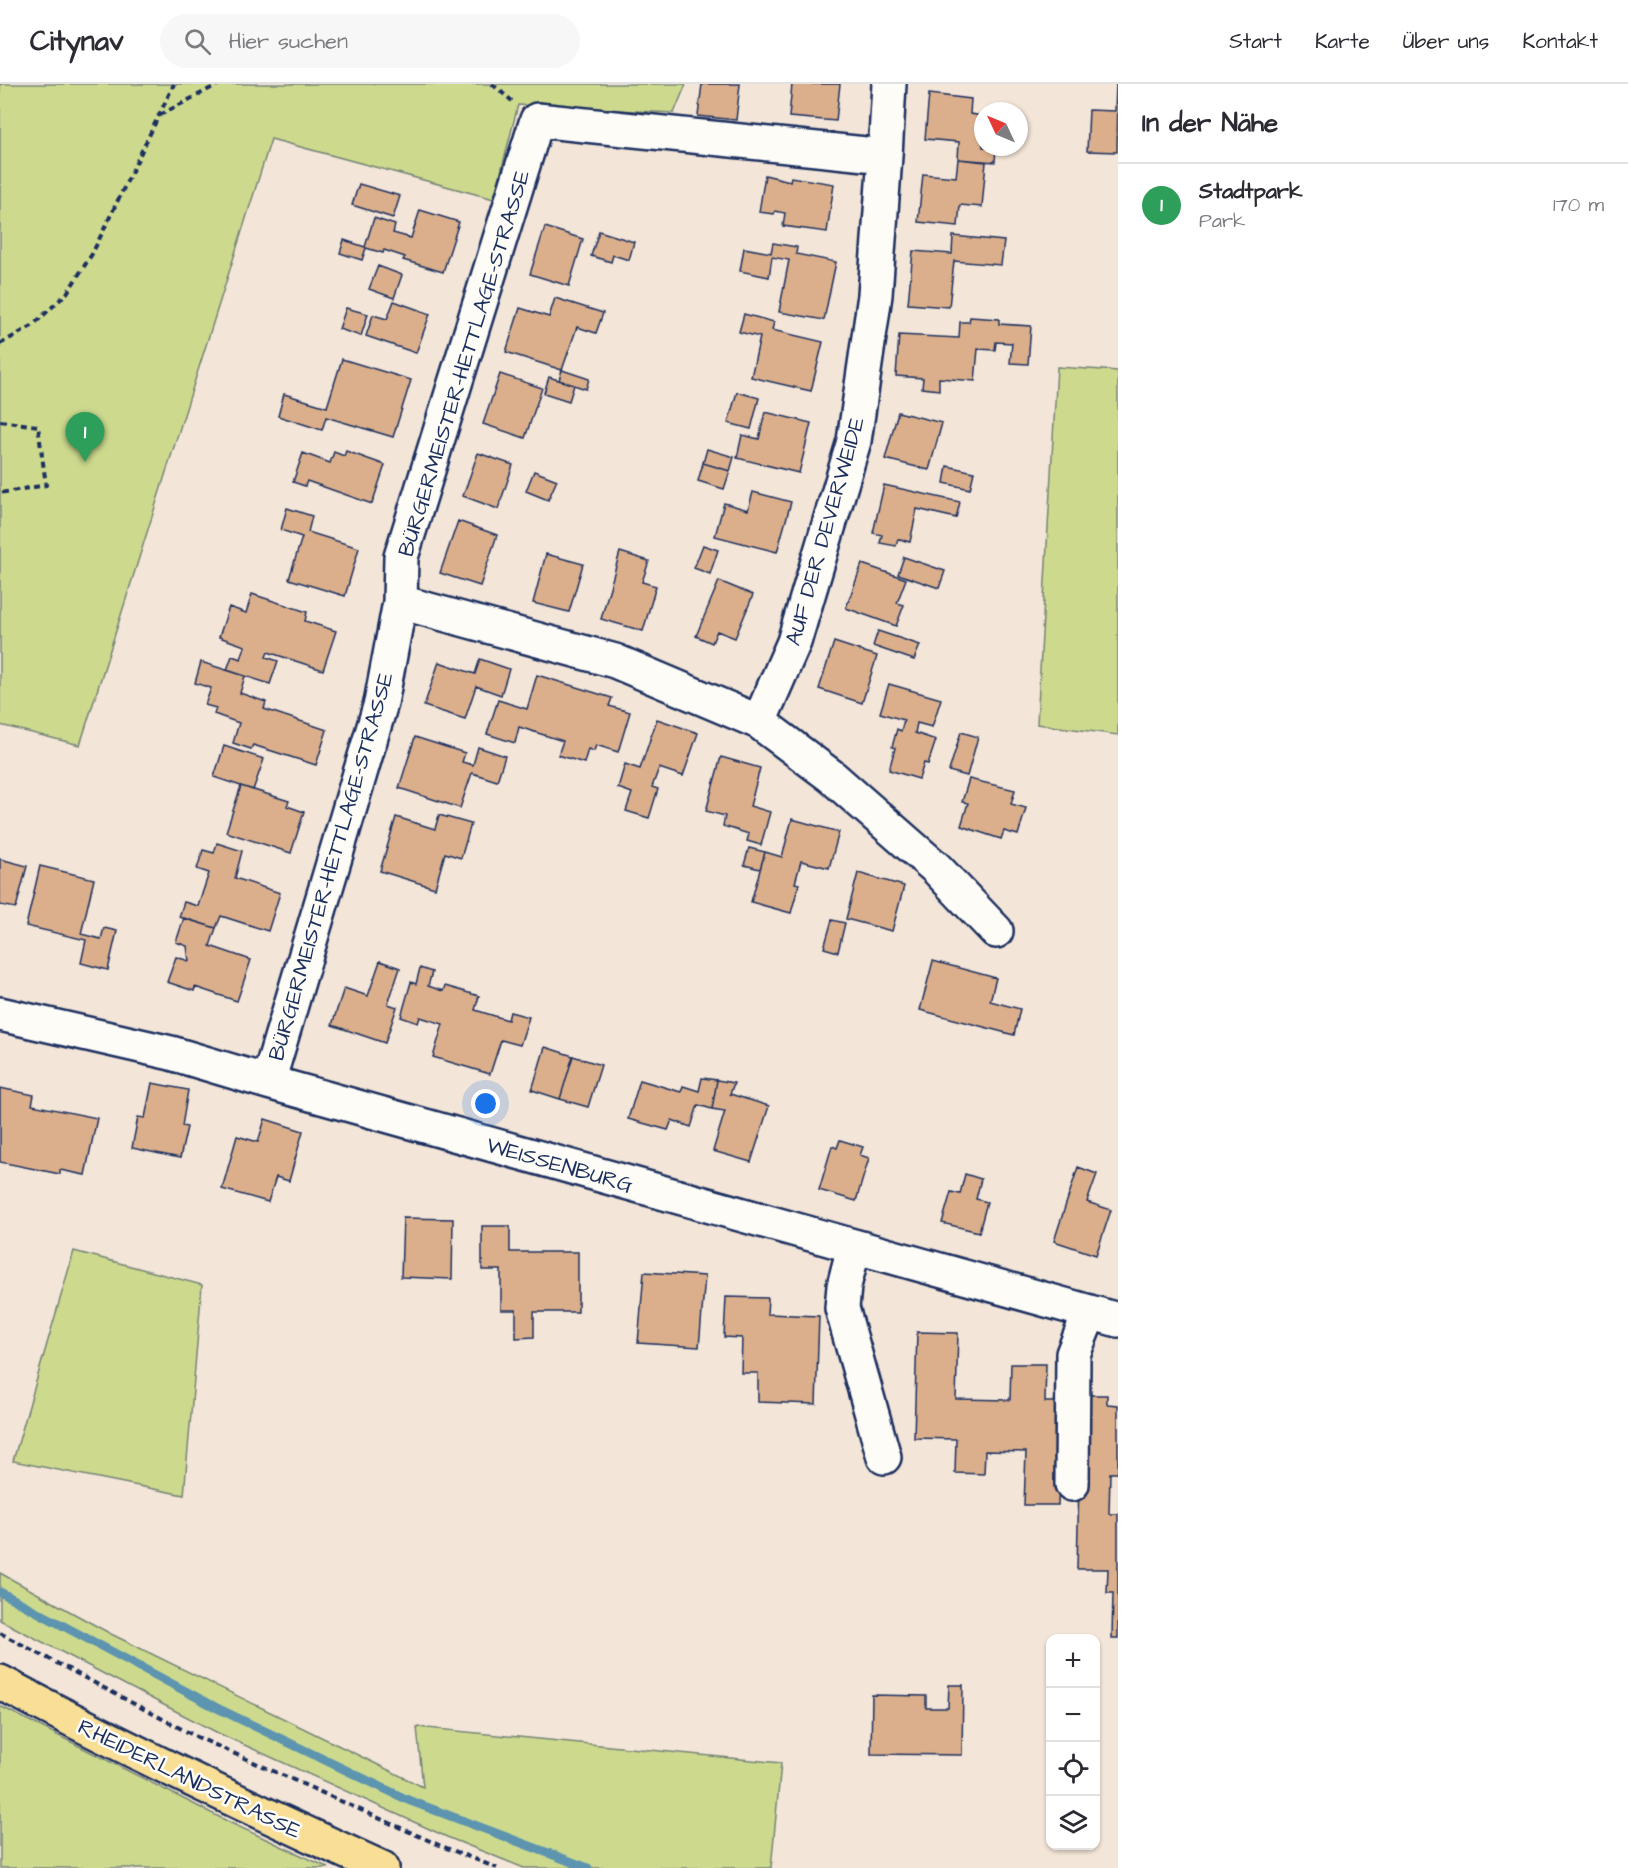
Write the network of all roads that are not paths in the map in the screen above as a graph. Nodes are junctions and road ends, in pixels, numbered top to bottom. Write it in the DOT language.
graph roads {
  1 [pos="889,84"];
  2 [pos="885,156"];
  3 [pos="400,602"];
  4 [pos="759,722"];
  5 [pos="996,931"];
  6 [pos="0,1014"];
  7 [pos="268,1082"];
  8 [pos="854,1247"];
  9 [pos="1104,1316"];
  10 [pos="884,1456"];
  11 [pos="1072,1484"];
  12 [pos="0,1682"];
  13 [pos="382,1868"];
  1 -- 2 [label="street"];
  2 -- 3 [label="street, BÜRGERMEISTER-HETTLAGE-STRASSE"];
  2 -- 4 [label="street, AUF DER DEVERWEIDE"];
  3 -- 4 [label="street"];
  3 -- 7 [label="street, BÜRGERMEISTER-HETTLAGE-STRASSE"];
  4 -- 5 [label="street"];
  6 -- 7 [label="street, WEISSENBURG"];
  7 -- 8 [label="street, WEISSENBURG"];
  8 -- 9 [label="street, WEISSENBURG"];
  8 -- 10 [label="street"];
  9 -- 11 [label="street"];
  12 -- 13 [label="main road, RHEIDERLANDSTRASSE"];
}
